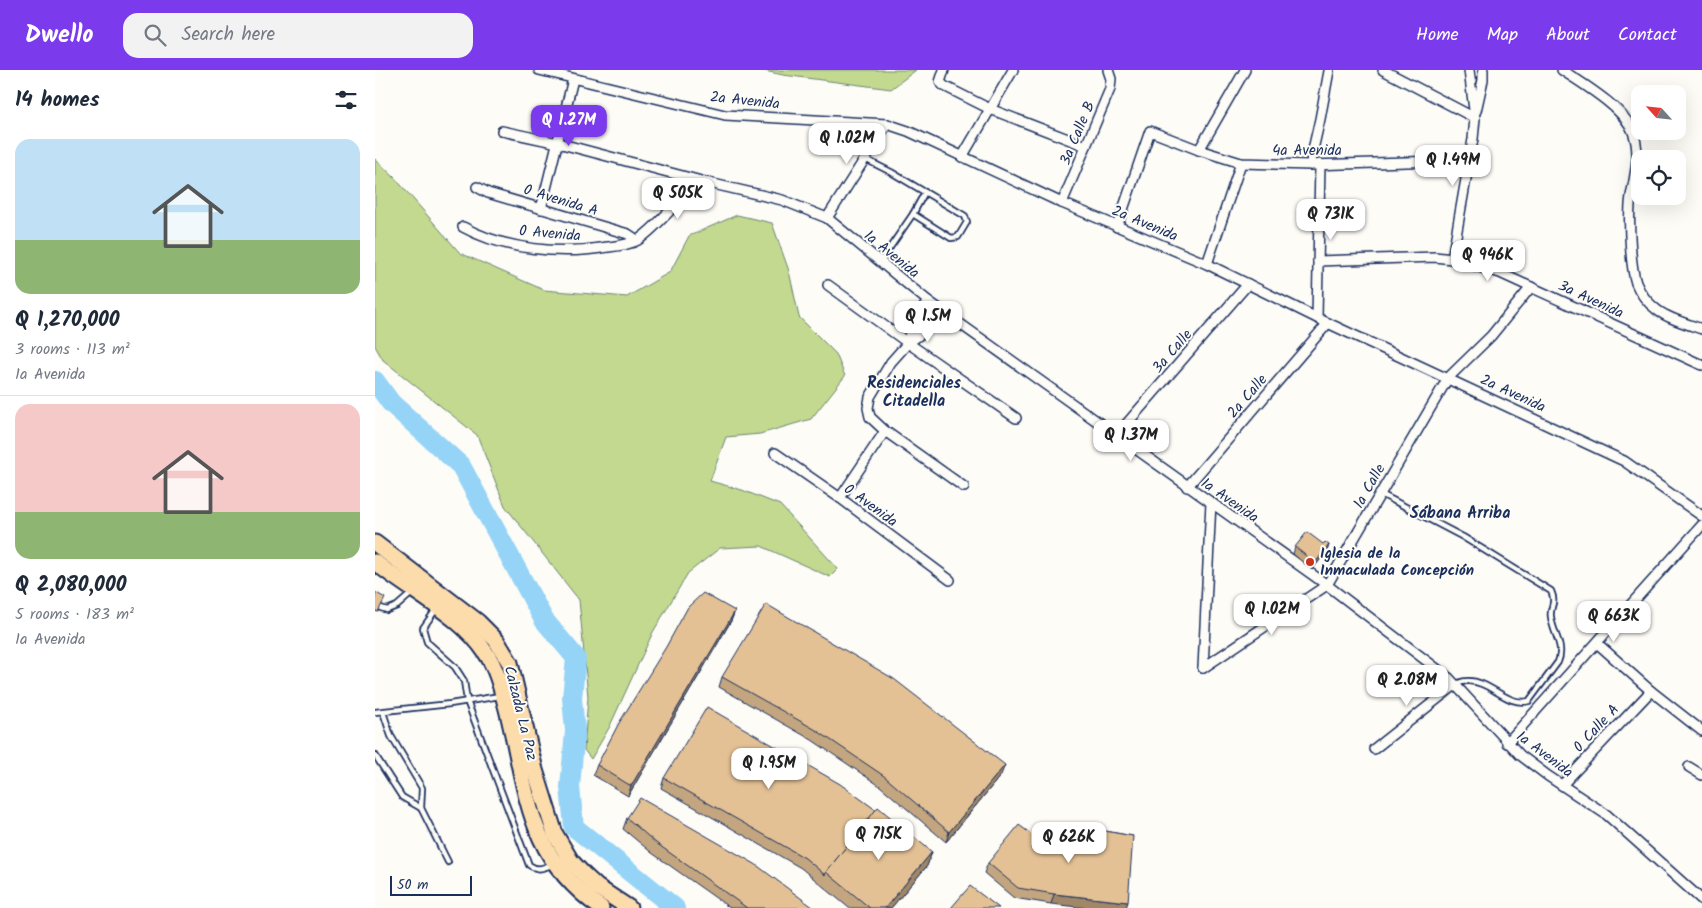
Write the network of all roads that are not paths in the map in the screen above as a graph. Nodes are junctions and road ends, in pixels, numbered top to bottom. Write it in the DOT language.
graph roads {
  1 [pos="539,70"];
  2 [pos="944,70"];
  3 [pos="1013,70"];
  4 [pos="1245,70"];
  5 [pos="1383,70"];
  6 [pos="1469,70"];
  7 [pos="1483,70"];
  8 [pos="1562,70"];
  9 [pos="1109,71"];
  10 [pos="1329,71"];
  11 [pos="573,79"];
  12 [pos="990,109"];
  13 [pos="1475,118"];
  14 [pos="887,124"];
  15 [pos="502,131"];
  16 [pos="558,143"];
  17 [pos="1086,146"];
  18 [pos="1199,150"];
  19 [pos="962,156"];
  20 [pos="865,159"];
  21 [pos="1470,160"];
  22 [pos="1241,163"];
  23 [pos="1315,164"];
  24 [pos="709,183"];
  25 [pos="477,187"];
  26 [pos="925,192"];
  27 [pos="1062,203"];
  28 [pos="541,209"];
  29 [pos="913,214"];
  30 [pos="827,218"];
  31 [pos="463,227"];
  32 [pos="1117,227"];
  33 [pos="637,240"];
  34 [pos="1452,259"];
  35 [pos="1318,261"];
  36 [pos="880,262"];
  37 [pos="1207,264"];
  38 [pos="1248,284"];
  39 [pos="828,285"];
  40 [pos="1531,286"];
  41 [pos="928,301"];
  42 [pos="940,310"];
  43 [pos="1317,318"];
  44 [pos="1328,323"];
  45 [pos="1702,330"];
  46 [pos="907,343"];
  47 [pos="1702,365"];
  48 [pos="1448,378"];
  49 [pos="1016,418"];
  50 [pos="885,432"];
  51 [pos="1116,436"];
  52 [pos="775,453"];
  53 [pos="964,486"];
  54 [pos="1187,487"];
  55 [pos="1381,494"];
  56 [pos="840,498"];
  57 [pos="1211,502"];
  58 [pos="1702,516"];
  59 [pos="1702,525"];
  60 [pos="375,543"];
  61 [pos="375,562"];
  62 [pos="950,580"];
  63 [pos="1327,585"];
  64 [pos="414,591"];
  65 [pos="437,607"];
  66 [pos="381,608"];
  67 [pos="1598,644"];
  68 [pos="1455,685"];
  69 [pos="1651,691"];
  70 [pos="503,696"];
  71 [pos="467,701"];
  72 [pos="375,712"];
  73 [pos="383,712"];
  74 [pos="1702,731"];
  75 [pos="1507,743"];
  76 [pos="1374,749"];
  77 [pos="375,755"];
  78 [pos="1689,767"];
  79 [pos="1702,776"];
  80 [pos="1562,785"];
  81 [pos="421,808"];
  82 [pos="448,862"];
  83 [pos="555,863"];
  84 [pos="1702,900"];
  85 [pos="601,908"];
  86 [pos="629,908"];
  1 -- 11 [label="street, 2a Avenida"];
  2 -- 12 [label="street"];
  3 -- 12 [label="street"];
  4 -- 18 [label="street"];
  5 -- 13 [label="street"];
  6 -- 13 [label="street"];
  7 -- 13 [label="street"];
  8 -- 45 [label="street"];
  9 -- 17 [label="street, 3a Calle B"];
  10 -- 23 [label="street"];
  11 -- 14 [label="street, 2a Avenida"];
  11 -- 16 [label="street"];
  12 -- 17 [label="street"];
  12 -- 19 [label="street"];
  13 -- 21 [label="street"];
  14 -- 19 [label="street, 2a Avenida"];
  14 -- 20 [label="street"];
  15 -- 16 [label="street, 1a Avenida"];
  16 -- 24 [label="street, 1a Avenida"];
  16 -- 28 [label="street"];
  17 -- 27 [label="street, 3a Calle B"];
  18 -- 22 [label="street, 4a Avenida"];
  18 -- 32 [label="street, 4a Avenida"];
  19 -- 27 [label="street, 2a Avenida"];
  20 -- 26 [label="lane"];
  20 -- 30 [label="street"];
  21 -- 23 [label="street, 4a Avenida"];
  21 -- 34 [label="street"];
  22 -- 23 [label="street, 4a Avenida"];
  22 -- 37 [label="street"];
  23 -- 35 [label="street"];
  24 -- 30 [label="street, 1a Avenida"];
  24 -- 33 [label="street"];
  25 -- 28 [label="street, 0 Avenida A"];
  26 -- 29 [label="lane"];
  26 -- 29 [label="lane"];
  27 -- 32 [label="street, 2a Avenida"];
  28 -- 33 [label="street, 0 Avenida A"];
  29 -- 36 [label="lane"];
  30 -- 36 [label="street, 1a Avenida"];
  31 -- 33 [label="street, 0 Avenida"];
  32 -- 37 [label="street, 2a Avenida"];
  34 -- 35 [label="street, 3a Avenida"];
  34 -- 40 [label="street, 3a Avenida"];
  35 -- 43 [label="street"];
  36 -- 41 [label="street, 1a Avenida"];
  37 -- 38 [label="street, 2a Avenida"];
  38 -- 43 [label="street, 2a Avenida"];
  38 -- 51 [label="street, 3a Calle"];
  39 -- 46 [label="street"];
  40 -- 47 [label="street, 3a Avenida"];
  40 -- 48 [label="street, 1a Calle"];
  41 -- 42 [label="street, 1a Avenida"];
  41 -- 46 [label="street"];
  42 -- 46 [label="street"];
  42 -- 51 [label="street, 1a Avenida"];
  43 -- 44 [label="street, 2a Avenida"];
  44 -- 48 [label="street, 2a Avenida"];
  44 -- 54 [label="street, 2a Calle"];
  46 -- 49 [label="street"];
  46 -- 50 [label="street"];
  48 -- 55 [label="street, 1a Calle"];
  48 -- 58 [label="street, 2a Avenida"];
  50 -- 53 [label="street"];
  50 -- 56 [label="street"];
  51 -- 54 [label="street, 1a Avenida"];
  52 -- 56 [label="street, 0 Avenida"];
  54 -- 57 [label="street, 1a Avenida"];
  55 -- 63 [label="street, 1a Calle"];
  55 -- 68 [label="lane"];
  56 -- 62 [label="street, 0 Avenida"];
  57 -- 63 [label="street, 1a Avenida"];
  57 -- 63 [label="street, 1a Calle"];
  59 -- 67 [label="street"];
  60 -- 86 [label="main road, Calzada La Paz"];
  61 -- 64 [label="main road, Calzada La Paz"];
  63 -- 68 [label="street, 1a Avenida"];
  64 -- 65 [label="main road, Calzada La Paz"];
  64 -- 66 [label="lane"];
  65 -- 70 [label="main road, Calzada La Paz"];
  65 -- 71 [label="lane"];
  67 -- 69 [label="street"];
  67 -- 75 [label="street"];
  68 -- 75 [label="street, 1a Avenida"];
  68 -- 76 [label="street"];
  69 -- 74 [label="street"];
  69 -- 80 [label="street, 0 Calle A"];
  70 -- 71 [label="lane"];
  70 -- 83 [label="main road, Calzada La Paz"];
  71 -- 73 [label="lane"];
  71 -- 83 [label="lane"];
  72 -- 73 [label="lane"];
  73 -- 81 [label="lane"];
  75 -- 80 [label="street, 1a Avenida"];
  77 -- 81 [label="lane"];
  78 -- 79 [label="street"];
  80 -- 84 [label="street, 1a Avenida"];
  81 -- 82 [label="lane"];
  83 -- 85 [label="main road, Calzada La Paz"];
}
